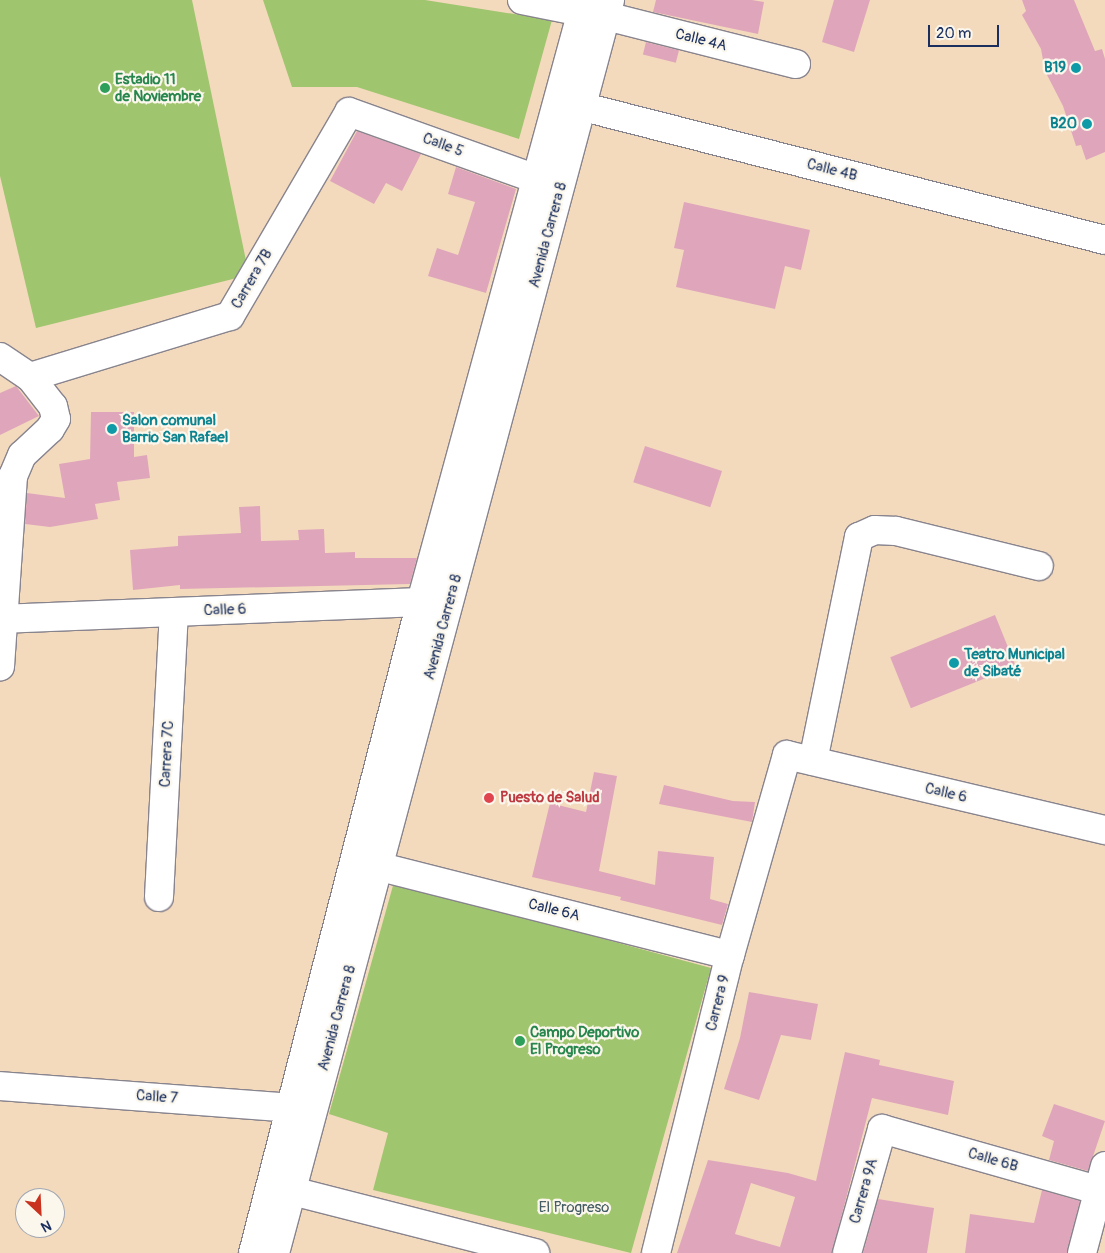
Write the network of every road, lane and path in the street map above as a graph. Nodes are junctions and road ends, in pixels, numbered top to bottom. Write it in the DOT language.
graph roads {
  1 [pos="522,0"];
  2 [pos="596,7"];
  3 [pos="796,64"];
  4 [pos="570,104"];
  5 [pos="349,112"];
  6 [pos="536,179"];
  7 [pos="1105,240"];
  8 [pos="0,357"];
  9 [pos="30,377"];
  10 [pos="1039,566"];
  11 [pos="421,602"];
  12 [pos="449,605"];
  13 [pos="174,612"];
  14 [pos="2,619"];
  15 [pos="0,667"];
  16 [pos="787,755"];
  17 [pos="813,761"];
  18 [pos="1105,830"];
  19 [pos="377,866"];
  20 [pos="159,897"];
  21 [pos="730,955"];
  22 [pos="0,1086"];
  23 [pos="302,1108"];
  24 [pos="882,1129"];
  25 [pos="1103,1182"];
  26 [pos="292,1191"];
  27 [pos="253,1253"];
  28 [pos="275,1253"];
  29 [pos="535,1253"];
  30 [pos="656,1253"];
  31 [pos="847,1253"];
  32 [pos="1082,1253"];
  1 -- 2 [label="street"];
  2 -- 3 [label="street, Calle 4A"];
  2 -- 4 [label="street, Avenida Carrera 8"];
  4 -- 6 [label="street, Avenida Carrera 8"];
  4 -- 7 [label="street, Calle 4B"];
  4 -- 12 [label="street, Avenida Carrera 8"];
  5 -- 6 [label="street, Calle 5"];
  5 -- 9 [label="street, Carrera 7B"];
  6 -- 11 [label="street, Avenida Carrera 8"];
  8 -- 9 [label="street"];
  9 -- 14 [label="street"];
  10 -- 17 [label="street"];
  11 -- 12 [label="street, Calle 6"];
  11 -- 13 [label="street, Calle 6"];
  11 -- 23 [label="street, Avenida Carrera 8"];
  12 -- 19 [label="street, Avenida Carrera 8"];
  13 -- 14 [label="street, Calle 6"];
  13 -- 20 [label="street, Carrera 7C"];
  14 -- 15 [label="street"];
  16 -- 17 [label="street, Calle 6"];
  16 -- 21 [label="street, Carrera 9"];
  17 -- 18 [label="street, Calle 6"];
  19 -- 21 [label="street, Calle 6A"];
  19 -- 23 [label="street, Avenida Carrera 8"];
  21 -- 30 [label="street, Carrera 9"];
  22 -- 23 [label="street, Calle 7"];
  23 -- 26 [label="street, Avenida Carrera 8"];
  23 -- 27 [label="street, Avenida Carrera 8"];
  24 -- 25 [label="street, Calle 6B"];
  24 -- 31 [label="street, Carrera 9A"];
  25 -- 32 [label="street"];
  26 -- 28 [label="street, Avenida Carrera 8"];
  26 -- 29 [label="street"];
}
